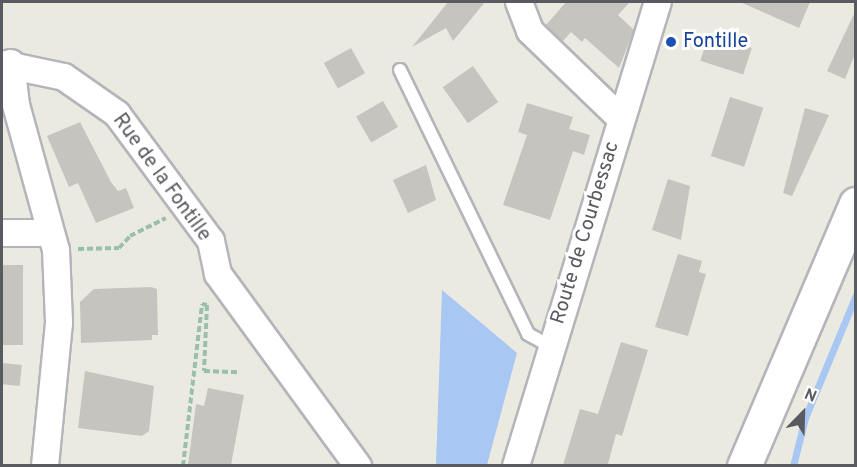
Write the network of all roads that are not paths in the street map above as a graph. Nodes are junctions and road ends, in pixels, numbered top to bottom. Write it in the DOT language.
graph roads {
  1 [pos="519,2"];
  2 [pos="658,2"];
  3 [pos="6,63"];
  4 [pos="400,70"];
  5 [pos="621,119"];
  6 [pos="855,204"];
  7 [pos="2,232"];
  8 [pos="57,241"];
  9 [pos="551,347"];
  10 [pos="45,465"];
  11 [pos="358,465"];
  12 [pos="516,465"];
  13 [pos="744,465"];
  1 -- 5 [label="street"];
  2 -- 5 [label="street, Route de Courbessac"];
  3 -- 8 [label="street"];
  3 -- 11 [label="street, Rue de la Fontille"];
  4 -- 9 [label="lane"];
  5 -- 9 [label="street, Route de Courbessac"];
  6 -- 13 [label="street"];
  7 -- 8 [label="street"];
  8 -- 10 [label="street"];
  9 -- 12 [label="street, Route de Courbessac"];
}
